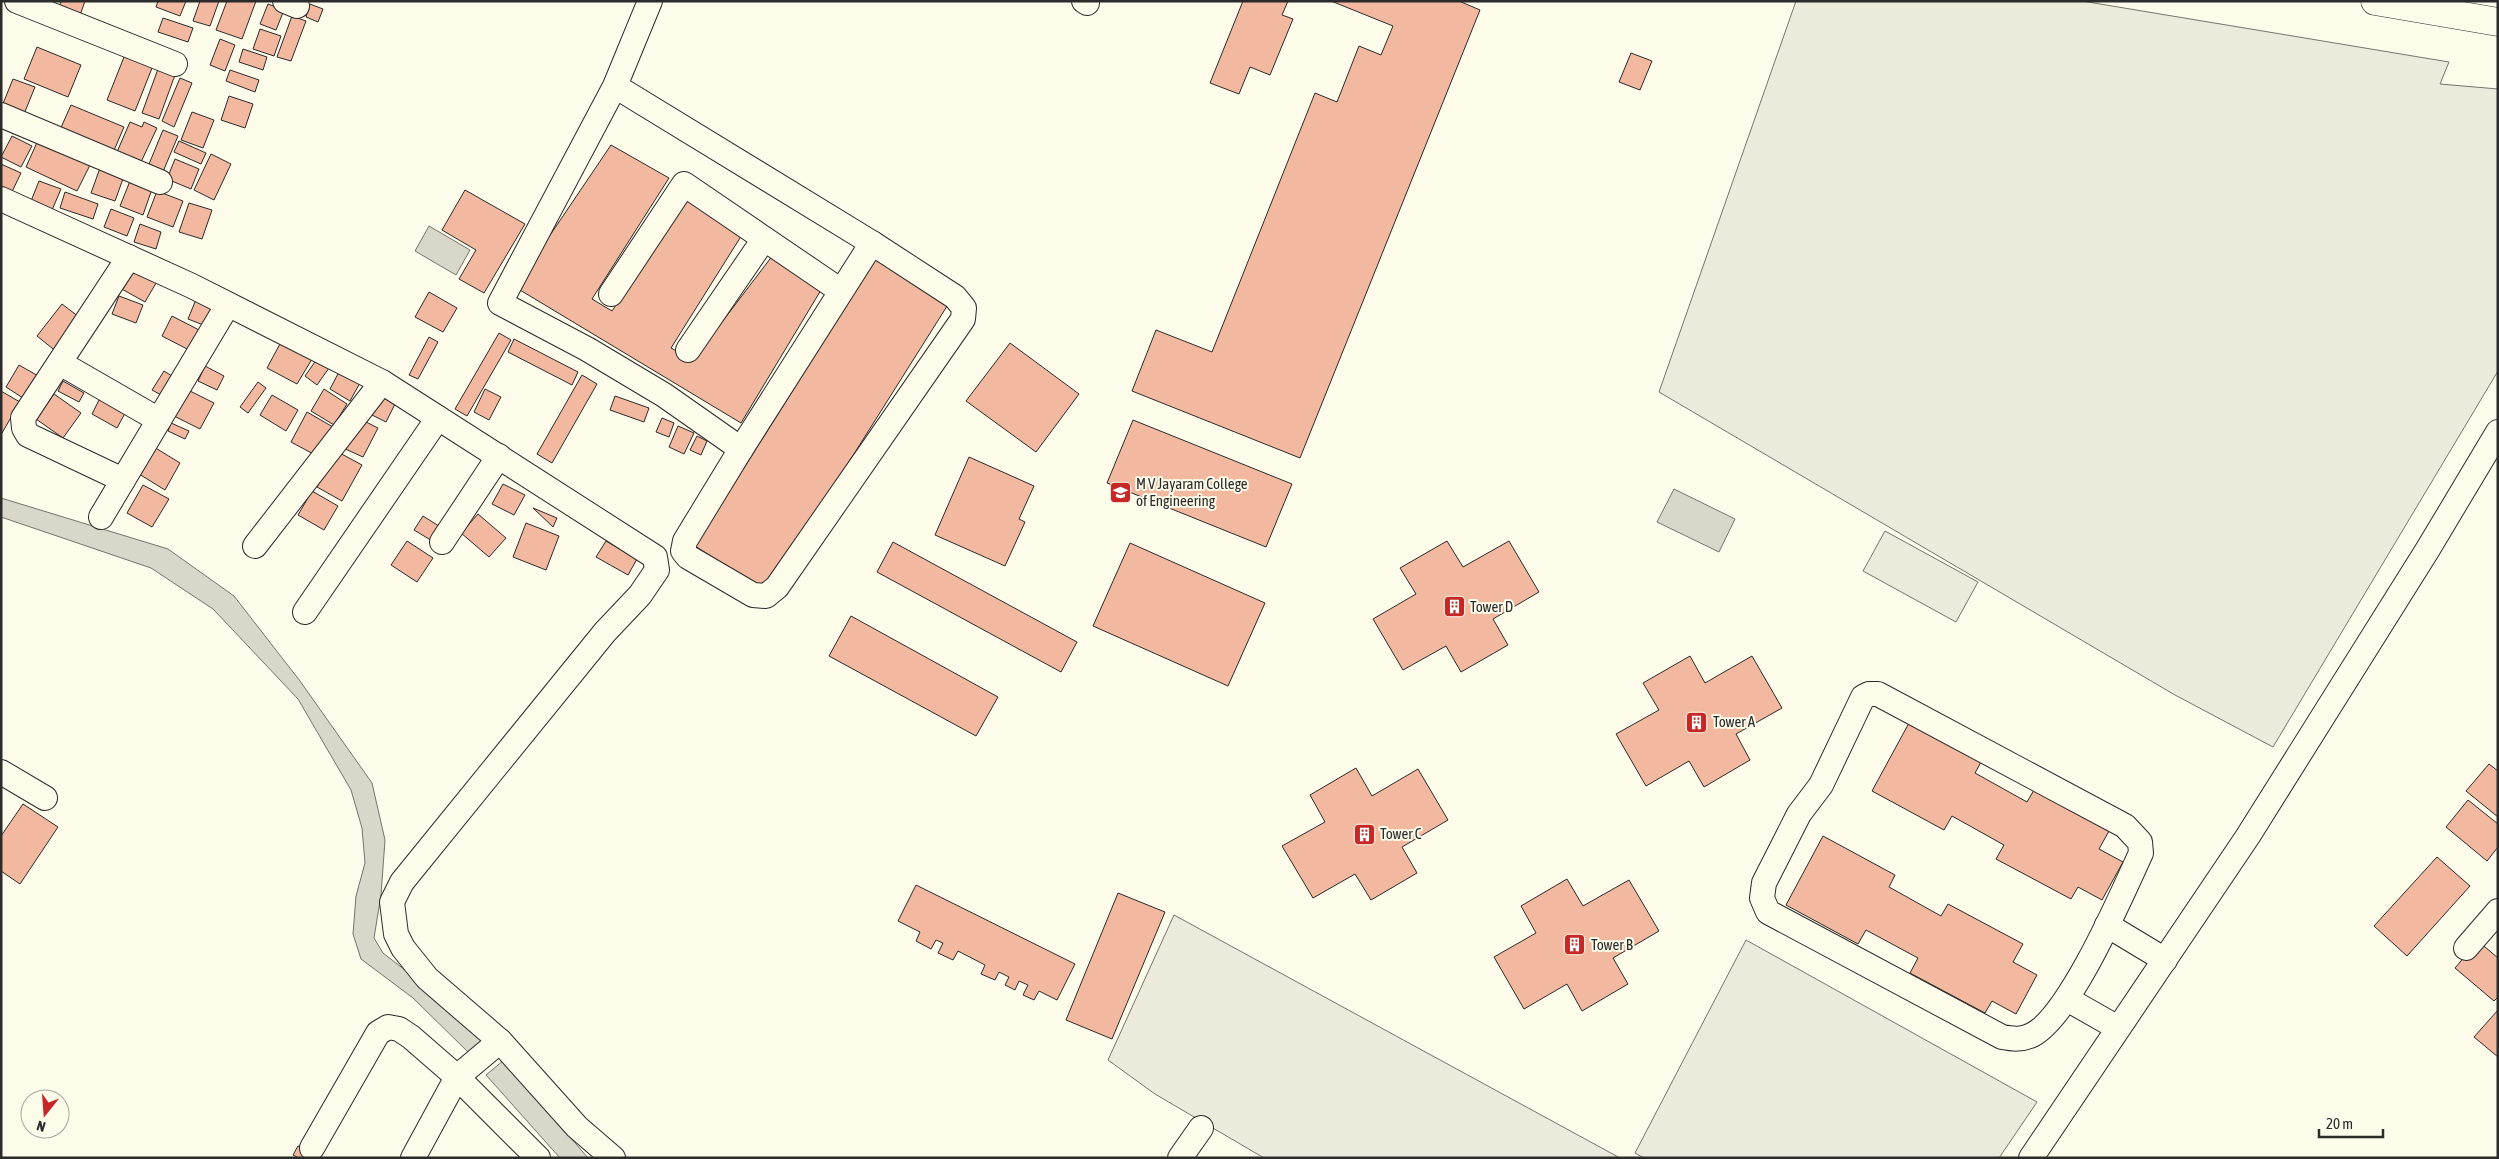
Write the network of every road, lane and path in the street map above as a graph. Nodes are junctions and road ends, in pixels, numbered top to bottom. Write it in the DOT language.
graph roads {
  1 [pos="17,1"];
  2 [pos="650,1"];
  3 [pos="2374,1"];
  4 [pos="2498,22"];
  5 [pos="175,64"];
  6 [pos="615,86"];
  7 [pos="1,115"];
  8 [pos="160,182"];
  9 [pos="1,199"];
  10 [pos="764,239"];
  11 [pos="872,243"];
  12 [pos="128,258"];
  13 [pos="841,291"];
  14 [pos="611,294"];
  15 [pos="227,306"];
  16 [pos="688,350"];
  17 [pos="60,363"];
  18 [pos="382,382"];
  19 [pos="438,418"];
  20 [pos="159,420"];
  21 [pos="2498,432"];
  22 [pos="741,449"];
  23 [pos="499,456"];
  24 [pos="123,480"];
  25 [pos="101,517"];
  26 [pos="442,542"];
  27 [pos="255,546"];
  28 [pos="305,612"];
  29 [pos="1,772"];
  30 [pos="45,798"];
  31 [pos="2498,911"];
  32 [pos="2108,925"];
  33 [pos="2466,948"];
  34 [pos="2164,960"];
  35 [pos="2067,998"];
  36 [pos="2118,1028"];
  37 [pos="480,1058"];
  38 [pos="1201,1128"];
  39 [pos="312,1148"];
  40 [pos="535,1156"];
  41 [pos="413,1158"];
  42 [pos="613,1158"];
  43 [pos="1180,1158"];
  44 [pos="2031,1158"];
  1 -- 5 [label="street"];
  2 -- 6 [label="street"];
  3 -- 4 [label="main road"];
  6 -- 11 [label="street"];
  6 -- 22 [label="street"];
  7 -- 8 [label="street"];
  9 -- 12 [label="street"];
  10 -- 13 [label="street"];
  10 -- 14 [label="street"];
  10 -- 16 [label="street"];
  11 -- 13 [label="street"];
  11 -- 22 [label="street"];
  12 -- 15 [label="street"];
  12 -- 17 [label="street"];
  13 -- 22 [label="street"];
  15 -- 18 [label="street"];
  15 -- 20 [label="street"];
  17 -- 20 [label="street"];
  17 -- 24 [label="street"];
  18 -- 19 [label="street"];
  18 -- 27 [label="street"];
  19 -- 23 [label="street"];
  19 -- 28 [label="street"];
  20 -- 24 [label="street"];
  21 -- 34 [label="street"];
  23 -- 26 [label="street"];
  23 -- 37 [label="street"];
  24 -- 25 [label="street"];
  29 -- 30 [label="street"];
  31 -- 33 [label="street"];
  32 -- 34 [label="street"];
  32 -- 35 [label="street"];
  32 -- 35 [label="street"];
  34 -- 36 [label="street"];
  35 -- 36 [label="street"];
  36 -- 44 [label="street"];
  37 -- 39 [label="street"];
  37 -- 40 [label="street"];
  37 -- 41 [label="street"];
  37 -- 42 [label="street"];
  38 -- 43 [label="street"];
}
